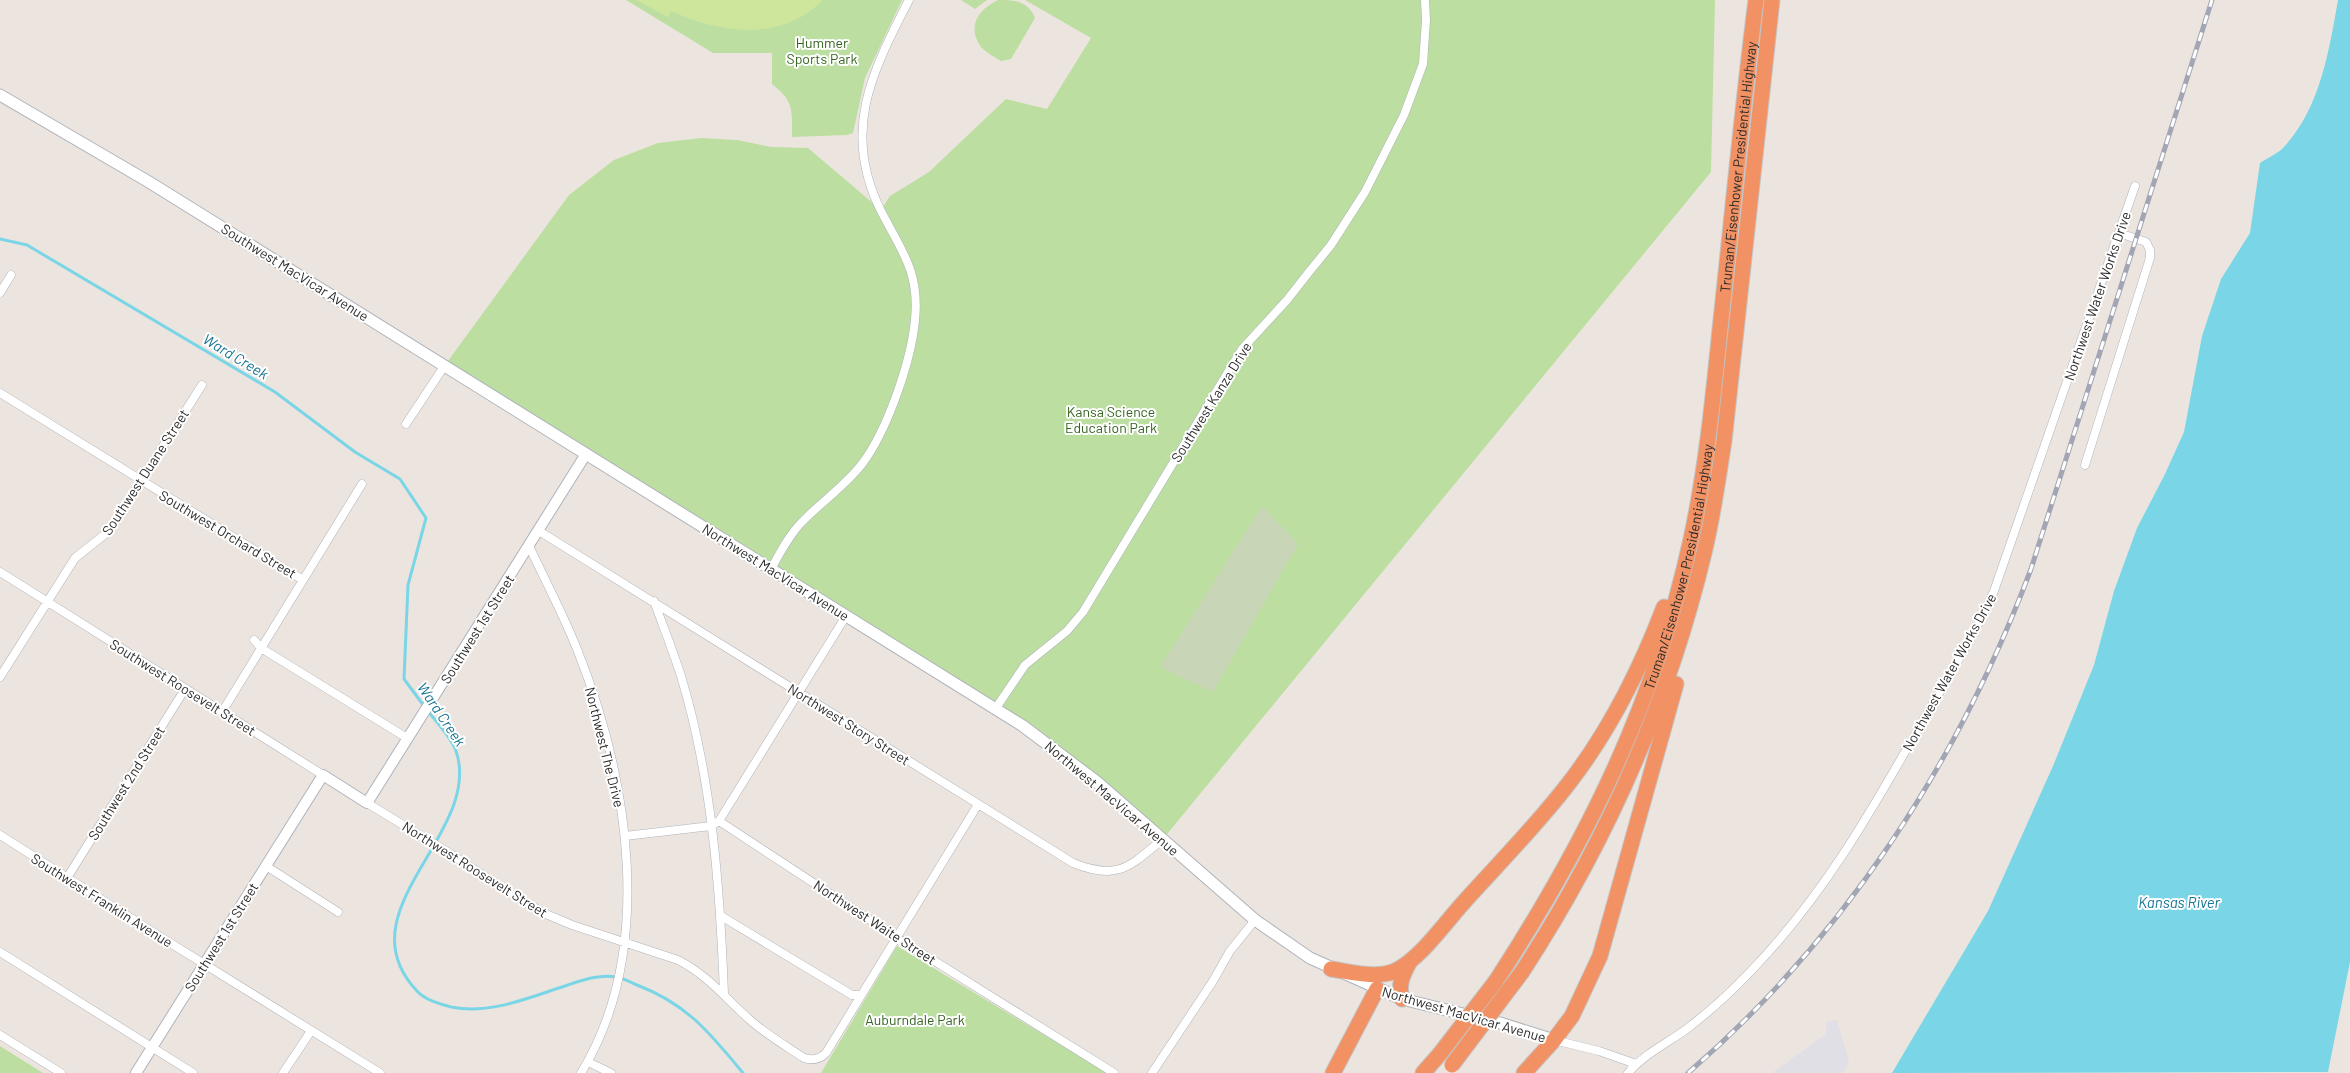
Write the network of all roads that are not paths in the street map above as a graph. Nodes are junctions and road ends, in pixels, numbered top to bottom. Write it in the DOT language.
graph roads {
  1 [pos="908,0"];
  2 [pos="1424,0"];
  3 [pos="1756,0"];
  4 [pos="1772,0"];
  5 [pos="0,95"];
  6 [pos="2135,186"];
  7 [pos="2119,233"];
  8 [pos="11,275"];
  9 [pos="0,293"];
  10 [pos="445,365"];
  11 [pos="202,385"];
  12 [pos="0,393"];
  13 [pos="406,424"];
  14 [pos="586,454"];
  15 [pos="2086,465"];
  16 [pos="141,481"];
  17 [pos="362,484"];
  18 [pos="1696,514"];
  19 [pos="539,531"];
  20 [pos="529,546"];
  21 [pos="771,569"];
  22 [pos="0,572"];
  23 [pos="303,580"];
  24 [pos="1694,593"];
  25 [pos="654,601"];
  26 [pos="47,602"];
  27 [pos="846,616"];
  28 [pos="254,640"];
  29 [pos="261,648"];
  30 [pos="0,677"];
  31 [pos="186,689"];
  32 [pos="798,692"];
  33 [pos="996,708"];
  34 [pos="222,712"];
  35 [pos="407,738"];
  36 [pos="323,775"];
  37 [pos="366,803"];
  38 [pos="977,806"];
  39 [pos="719,821"];
  40 [pos="711,826"];
  41 [pos="0,835"];
  42 [pos="625,836"];
  43 [pos="1162,839"];
  44 [pos="266,866"];
  45 [pos="66,878"];
  46 [pos="338,912"];
  47 [pos="721,916"];
  48 [pos="1255,920"];
  49 [pos="896,937"];
  50 [pos="624,943"];
  51 [pos="0,952"];
  52 [pos="1408,963"];
  53 [pos="203,964"];
  54 [pos="1331,969"];
  55 [pos="1377,989"];
  56 [pos="724,994"];
  57 [pos="861,995"];
  58 [pos="1402,999"];
  59 [pos="311,1030"];
  60 [pos="0,1035"];
  61 [pos="1554,1040"];
  62 [pos="152,1047"];
  63 [pos="588,1062"];
  64 [pos="1636,1064"];
  65 [pos="1448,1069"];
  66 [pos="61,1073"];
  67 [pos="136,1073"];
  68 [pos="193,1073"];
  69 [pos="283,1073"];
  70 [pos="380,1073"];
  71 [pos="582,1073"];
  72 [pos="611,1073"];
  73 [pos="1114,1073"];
  74 [pos="1152,1073"];
  75 [pos="1333,1073"];
  76 [pos="1423,1073"];
  77 [pos="1524,1073"];
  78 [pos="1628,1073"];
  1 -- 21 [label="street"];
  2 -- 33 [label="street, Southwest Kanza Drive"];
  3 -- 18 [label="highway, Truman/Eisenhower Presidential Highway"];
  4 -- 24 [label="highway, Truman/Eisenhower Presidential Highway"];
  5 -- 10 [label="main road, Southwest MacVicar Avenue"];
  6 -- 7 [label="street, Northwest Water Works Drive"];
  7 -- 15 [label="street"];
  7 -- 64 [label="street, Northwest Water Works Drive"];
  8 -- 9 [label="street"];
  10 -- 13 [label="street"];
  10 -- 14 [label="main road, Southwest MacVicar Avenue"];
  11 -- 16 [label="street, Southwest Duane Street"];
  12 -- 16 [label="street, Southwest Orchard Street"];
  14 -- 19 [label="street, Southwest 1st Street"];
  14 -- 21 [label="main road, Northwest MacVicar Avenue"];
  16 -- 23 [label="street, Southwest Orchard Street"];
  16 -- 26 [label="street, Southwest Duane Street"];
  17 -- 23 [label="street"];
  18 -- 52 [label="highway"];
  18 -- 76 [label="highway, Truman/Eisenhower Presidential Highway, bridge"];
  19 -- 20 [label="street, Southwest 1st Street"];
  19 -- 25 [label="street, Northwest Story Street"];
  20 -- 35 [label="street, Southwest 1st Street"];
  20 -- 42 [label="street, Northwest The Drive"];
  21 -- 27 [label="main road, Northwest MacVicar Avenue"];
  22 -- 26 [label="street, Southwest Roosevelt Street"];
  23 -- 29 [label="street"];
  24 -- 61 [label="highway"];
  24 -- 65 [label="highway, Truman/Eisenhower Presidential Highway, bridge"];
  25 -- 32 [label="street, Northwest Story Street"];
  25 -- 40 [label="street"];
  26 -- 30 [label="street, Southwest Duane Street"];
  26 -- 31 [label="street, Southwest Roosevelt Street"];
  27 -- 32 [label="street"];
  27 -- 33 [label="main road, Northwest MacVicar Avenue"];
  28 -- 29 [label="street"];
  29 -- 34 [label="street"];
  29 -- 35 [label="street"];
  31 -- 34 [label="street, Southwest Roosevelt Street"];
  31 -- 45 [label="street, Southwest 2nd Street"];
  32 -- 38 [label="street, Northwest Story Street"];
  32 -- 39 [label="street"];
  33 -- 43 [label="main road, Northwest MacVicar Avenue"];
  34 -- 36 [label="street, Southwest Roosevelt Street"];
  35 -- 37 [label="street, Southwest 1st Street"];
  36 -- 37 [label="street, Southwest Roosevelt Street"];
  36 -- 44 [label="street, Southwest 1st Street"];
  37 -- 50 [label="street, Northwest Roosevelt Street"];
  38 -- 43 [label="street, Northwest Story Street"];
  38 -- 49 [label="street"];
  39 -- 40 [label="street"];
  39 -- 49 [label="street, Northwest Waite Street"];
  40 -- 42 [label="street"];
  40 -- 47 [label="street"];
  41 -- 45 [label="street, Southwest Franklin Avenue"];
  42 -- 50 [label="street, Northwest The Drive"];
  43 -- 48 [label="main road, Northwest MacVicar Avenue"];
  44 -- 46 [label="street"];
  44 -- 53 [label="street, Southwest 1st Street"];
  45 -- 53 [label="street, Southwest Franklin Avenue"];
  47 -- 56 [label="street"];
  47 -- 57 [label="street"];
  48 -- 54 [label="main road, Northwest MacVicar Avenue"];
  48 -- 74 [label="street"];
  49 -- 57 [label="street"];
  49 -- 73 [label="street, Northwest Waite Street"];
  50 -- 56 [label="street, Northwest Roosevelt Street"];
  50 -- 63 [label="street, Northwest The Drive"];
  51 -- 62 [label="street"];
  52 -- 54 [label="highway"];
  52 -- 58 [label="highway"];
  53 -- 59 [label="street, Southwest Franklin Avenue"];
  53 -- 62 [label="street, Southwest 1st Street"];
  54 -- 55 [label="main road, Northwest MacVicar Avenue"];
  55 -- 58 [label="main road, Northwest MacVicar Avenue"];
  55 -- 75 [label="highway"];
  56 -- 57 [label="street, Northwest Roosevelt Street"];
  58 -- 61 [label="main road, Northwest MacVicar Avenue"];
  59 -- 69 [label="street"];
  59 -- 70 [label="street, Southwest Franklin Avenue"];
  60 -- 66 [label="street"];
  61 -- 64 [label="street, Northwest MacVicar Avenue"];
  61 -- 77 [label="highway"];
  62 -- 67 [label="street, Southwest 1st Street"];
  62 -- 68 [label="street"];
  63 -- 71 [label="street, Northwest The Drive"];
  63 -- 72 [label="street"];
  64 -- 78 [label="street, Northwest Water Works Drive"];
}
